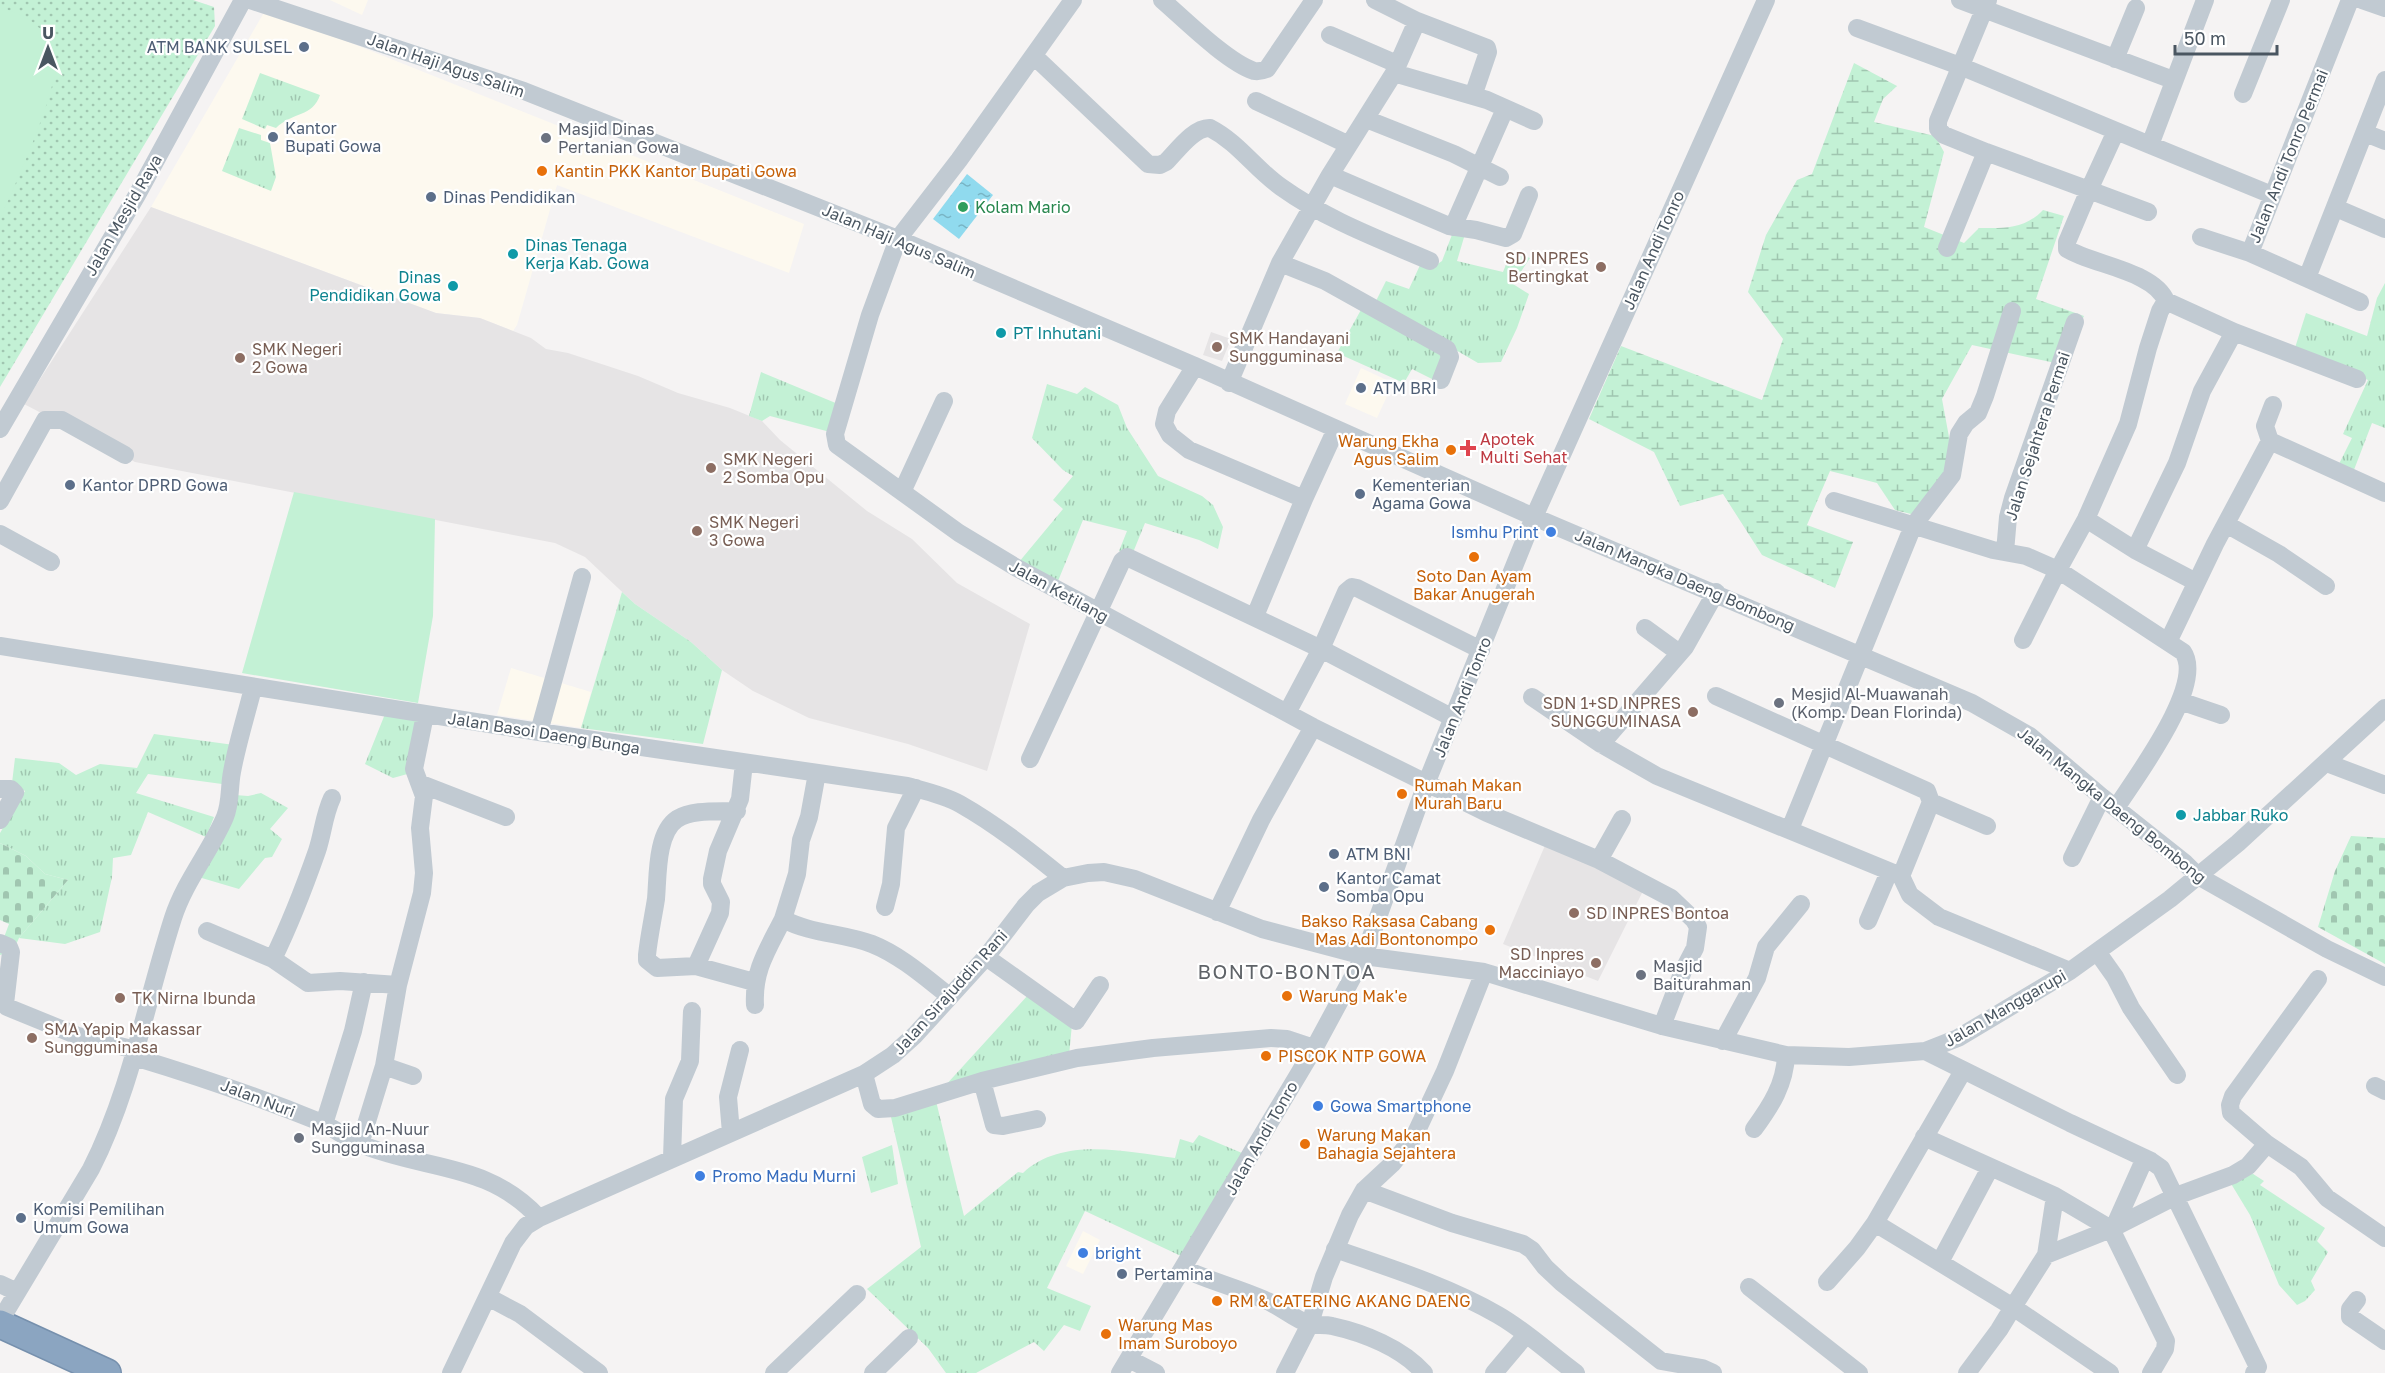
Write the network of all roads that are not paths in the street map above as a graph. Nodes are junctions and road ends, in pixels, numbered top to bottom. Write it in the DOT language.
graph roads {
  1 [pos="243,0"];
  2 [pos="250,0"];
  3 [pos="1073,0"];
  4 [pos="1162,0"];
  5 [pos="1314,0"];
  6 [pos="1375,0"];
  7 [pos="1766,0"];
  8 [pos="1960,0"];
  9 [pos="2205,0"];
  10 [pos="2281,0"];
  11 [pos="2350,0"];
  12 [pos="2362,0"];
  13 [pos="1987,5"];
  14 [pos="2136,8"];
  15 [pos="2385,8"];
  16 [pos="1417,21"];
  17 [pos="1857,28"];
  18 [pos="1330,35"];
  19 [pos="1034,56"];
  20 [pos="2115,59"];
  21 [pos="1960,66"];
  22 [pos="1395,68"];
  23 [pos="2173,80"];
  24 [pos="2385,80"];
  25 [pos="2243,94"];
  26 [pos="1473,96"];
  27 [pos="1256,101"];
  28 [pos="1505,109"];
  29 [pos="1366,119"];
  30 [pos="1534,121"];
  31 [pos="2116,131"];
  32 [pos="2365,134"];
  33 [pos="2385,141"];
  34 [pos="1349,145"];
  35 [pos="2150,145"];
  36 [pos="1986,152"];
  37 [pos="1480,167"];
  38 [pos="1330,175"];
  39 [pos="1500,177"];
  40 [pos="2089,190"];
  41 [pos="1529,195"];
  42 [pos="2272,195"];
  43 [pos="1311,208"];
  44 [pos="2336,208"];
  45 [pos="2148,212"];
  46 [pos="1453,227"];
  47 [pos="2385,229"];
  48 [pos="2201,237"];
  49 [pos="898,239"];
  50 [pos="1947,248"];
  51 [pos="2250,253"];
  52 [pos="1431,261"];
  53 [pos="1280,263"];
  54 [pos="2307,278"];
  55 [pos="2166,301"];
  56 [pos="2360,302"];
  57 [pos="2012,310"];
  58 [pos="2075,322"];
  59 [pos="2234,332"];
  60 [pos="1194,366"];
  61 [pos="2357,379"];
  62 [pos="1441,380"];
  63 [pos="1229,383"];
  64 [pos="944,400"];
  65 [pos="2273,405"];
  66 [pos="0,429"];
  67 [pos="1336,429"];
  68 [pos="2270,441"];
  69 [pos="125,455"];
  70 [pos="902,492"];
  71 [pos="2385,493"];
  72 [pos="1304,499"];
  73 [pos="0,501"];
  74 [pos="1834,501"];
  75 [pos="1534,517"];
  76 [pos="2086,519"];
  77 [pos="2226,524"];
  78 [pos="1913,526"];
  79 [pos="0,534"];
  80 [pos="2135,550"];
  81 [pos="2005,552"];
  82 [pos="51,562"];
  83 [pos="2058,570"];
  84 [pos="582,577"];
  85 [pos="2196,582"];
  86 [pos="2326,586"];
  87 [pos="1716,592"];
  88 [pos="1098,612"];
  89 [pos="1256,616"];
  90 [pos="1645,628"];
  91 [pos="2023,640"];
  92 [pos="2168,642"];
  93 [pos="0,646"];
  94 [pos="1321,649"];
  95 [pos="1481,650"];
  96 [pos="1678,652"];
  97 [pos="1860,655"];
  98 [pos="253,688"];
  99 [pos="1716,696"];
  100 [pos="1532,697"];
  101 [pos="2180,702"];
  102 [pos="2385,708"];
  103 [pos="1287,713"];
  104 [pos="425,715"];
  105 [pos="2221,715"];
  106 [pos="1453,718"];
  107 [pos="1313,727"];
  108 [pos="539,732"];
  109 [pos="1601,744"];
  110 [pos="1826,744"];
  111 [pos="1030,759"];
  112 [pos="744,763"];
  113 [pos="2327,763"];
  114 [pos="817,773"];
  115 [pos="421,784"];
  116 [pos="1426,784"];
  117 [pos="2385,785"];
  118 [pos="916,788"];
  119 [pos="0,789"];
  120 [pos="332,798"];
  121 [pos="1931,802"];
  122 [pos="2109,802"];
  123 [pos="737,811"];
  124 [pos="506,817"];
  125 [pos="1622,819"];
  126 [pos="0,820"];
  127 [pos="1987,826"];
  128 [pos="1790,829"];
  129 [pos="2073,858"];
  130 [pos="1599,860"];
  131 [pos="1895,874"];
  132 [pos="2198,876"];
  133 [pos="1064,878"];
  134 [pos="1801,904"];
  135 [pos="885,907"];
  136 [pos="1217,912"];
  137 [pos="783,919"];
  138 [pos="1868,921"];
  139 [pos="207,932"];
  140 [pos="0,943"];
  141 [pos="2098,953"];
  142 [pos="1364,956"];
  143 [pos="986,957"];
  144 [pos="273,959"];
  145 [pos="696,966"];
  146 [pos="2070,971"];
  147 [pos="1484,972"];
  148 [pos="2385,977"];
  149 [pos="2318,979"];
  150 [pos="364,982"];
  151 [pos="754,982"];
  152 [pos="398,985"];
  153 [pos="1100,985"];
  154 [pos="950,996"];
  155 [pos="3,1002"];
  156 [pos="755,1005"];
  157 [pos="692,1011"];
  158 [pos="1662,1026"];
  159 [pos="1723,1041"];
  160 [pos="1314,1048"];
  161 [pos="740,1050"];
  162 [pos="1925,1051"];
  163 [pos="135,1054"];
  164 [pos="1786,1055"];
  165 [pos="384,1066"];
  166 [pos="1963,1071"];
  167 [pos="864,1074"];
  168 [pos="2177,1075"];
  169 [pos="413,1076"];
  170 [pos="982,1081"];
  171 [pos="1037,1119"];
  172 [pos="324,1124"];
  173 [pos="1754,1129"];
  174 [pos="731,1133"];
  175 [pos="1924,1137"];
  176 [pos="360,1144"];
  177 [pos="2267,1144"];
  178 [pos="672,1158"];
  179 [pos="2145,1158"];
  180 [pos="1990,1168"];
  181 [pos="1364,1190"];
  182 [pos="2055,1196"];
  183 [pos="2176,1196"];
  184 [pos="539,1218"];
  185 [pos="1875,1223"];
  186 [pos="2113,1227"];
  187 [pos="2385,1238"];
  188 [pos="1335,1249"];
  189 [pos="2046,1255"];
  190 [pos="1940,1262"];
  191 [pos="1184,1269"];
  192 [pos="1827,1282"];
  193 [pos="0,1284"];
  194 [pos="1749,1287"];
  195 [pos="17,1292"];
  196 [pos="857,1294"];
  197 [pos="488,1297"];
  198 [pos="2357,1300"];
  199 [pos="2013,1308"];
  200 [pos="0,1322"];
  201 [pos="1310,1324"];
  202 [pos="1526,1335"];
  203 [pos="909,1338"];
  204 [pos="2385,1341"];
  205 [pos="1124,1366"];
  206 [pos="2258,1371"];
  207 [pos="107,1373"];
  208 [pos="451,1373"];
  209 [pos="599,1373"];
  210 [pos="774,1373"];
  211 [pos="873,1373"];
  212 [pos="1156,1373"];
  213 [pos="1285,1373"];
  214 [pos="1424,1373"];
  215 [pos="1494,1373"];
  216 [pos="1576,1373"];
  217 [pos="1713,1373"];
  218 [pos="1859,1373"];
  219 [pos="1967,1373"];
  220 [pos="2110,1373"];
  221 [pos="2151,1373"];
  1 -- 66 [label="street, Jalan Mesjid Raya"];
  2 -- 49 [label="street, Jalan Haji Agus Salim"];
  3 -- 19 [label="street"];
  4 -- 5 [label="street"];
  6 -- 16 [label="street"];
  7 -- 75 [label="street, Jalan Andi Tonro"];
  8 -- 13 [label="street"];
  9 -- 23 [label="street"];
  10 -- 25 [label="street"];
  11 -- 42 [label="street, Jalan Andi Tonro Permai"];
  12 -- 15 [label="street"];
  13 -- 20 [label="street"];
  13 -- 21 [label="street"];
  14 -- 20 [label="street"];
  16 -- 22 [label="street"];
  16 -- 26 [label="street"];
  17 -- 21 [label="street"];
  18 -- 22 [label="street"];
  19 -- 43 [label="street"];
  19 -- 49 [label="street"];
  20 -- 23 [label="street"];
  21 -- 31 [label="street"];
  21 -- 36 [label="street"];
  22 -- 26 [label="street"];
  22 -- 29 [label="street"];
  23 -- 35 [label="street"];
  24 -- 32 [label="street"];
  26 -- 28 [label="street"];
  27 -- 34 [label="street"];
  28 -- 30 [label="street"];
  28 -- 37 [label="street"];
  29 -- 34 [label="street"];
  29 -- 37 [label="street"];
  31 -- 35 [label="street"];
  31 -- 40 [label="street"];
  32 -- 33 [label="street"];
  32 -- 44 [label="street"];
  34 -- 38 [label="street"];
  35 -- 42 [label="street"];
  36 -- 40 [label="street"];
  36 -- 50 [label="street"];
  37 -- 39 [label="street"];
  37 -- 46 [label="street"];
  38 -- 43 [label="street"];
  38 -- 46 [label="street"];
  40 -- 45 [label="street"];
  40 -- 55 [label="street"];
  41 -- 46 [label="street"];
  42 -- 51 [label="street, Jalan Andi Tonro Permai"];
  43 -- 52 [label="street"];
  43 -- 53 [label="street"];
  44 -- 47 [label="street"];
  44 -- 54 [label="street"];
  48 -- 51 [label="street"];
  49 -- 60 [label="street, Jalan Haji Agus Salim"];
  49 -- 70 [label="street, Jalan Ketilang"];
  51 -- 54 [label="street, Jalan Andi Tonro Permai"];
  53 -- 62 [label="street"];
  53 -- 63 [label="street"];
  54 -- 56 [label="street, Jalan Andi Tonro Permai"];
  55 -- 59 [label="street"];
  55 -- 76 [label="street"];
  57 -- 78 [label="street"];
  58 -- 81 [label="street, Jalan Sejahtera Permai"];
  59 -- 61 [label="street"];
  59 -- 80 [label="street"];
  60 -- 63 [label="street, Jalan Haji Agus Salim"];
  60 -- 72 [label="street"];
  63 -- 67 [label="street, Jalan Haji Agus Salim"];
  64 -- 70 [label="street"];
  65 -- 68 [label="street"];
  67 -- 72 [label="street"];
  67 -- 75 [label="street, Jalan Haji Agus Salim"];
  68 -- 71 [label="street"];
  68 -- 77 [label="street"];
  69 -- 73 [label="street"];
  70 -- 88 [label="street, Jalan Ketilang"];
  72 -- 89 [label="street"];
  74 -- 78 [label="street"];
  75 -- 87 [label="street, Jalan Mangka Daeng Bombong"];
  75 -- 95 [label="street, Jalan Andi Tonro"];
  76 -- 80 [label="street"];
  76 -- 83 [label="street"];
  77 -- 85 [label="street"];
  77 -- 86 [label="street"];
  78 -- 81 [label="street"];
  78 -- 97 [label="street"];
  79 -- 82 [label="street"];
  80 -- 85 [label="street"];
  81 -- 83 [label="street"];
  83 -- 91 [label="street"];
  83 -- 92 [label="street"];
  84 -- 108 [label="street"];
  85 -- 92 [label="street"];
  87 -- 96 [label="street"];
  87 -- 97 [label="street, Jalan Mangka Daeng Bombong"];
  88 -- 89 [label="street"];
  88 -- 103 [label="street, Jalan Ketilang"];
  88 -- 111 [label="street"];
  89 -- 94 [label="street"];
  90 -- 96 [label="street"];
  92 -- 101 [label="street"];
  93 -- 98 [label="street, Jalan Basoi Daeng Bunga"];
  94 -- 95 [label="street"];
  94 -- 103 [label="street"];
  94 -- 106 [label="street"];
  95 -- 106 [label="street, Jalan Andi Tonro"];
  96 -- 109 [label="street"];
  97 -- 110 [label="street"];
  97 -- 122 [label="street, Jalan Mangka Daeng Bombong"];
  98 -- 104 [label="street, Jalan Basoi Daeng Bunga"];
  98 -- 163 [label="street"];
  99 -- 110 [label="street"];
  100 -- 109 [label="street"];
  101 -- 105 [label="street"];
  101 -- 122 [label="street"];
  102 -- 113 [label="street, Jalan Manggarupi"];
  103 -- 107 [label="street, Jalan Ketilang"];
  104 -- 108 [label="street, Jalan Basoi Daeng Bunga"];
  104 -- 115 [label="street"];
  106 -- 116 [label="street, Jalan Andi Tonro"];
  107 -- 116 [label="street, Jalan Ketilang"];
  107 -- 136 [label="street"];
  108 -- 112 [label="street, Jalan Basoi Daeng Bunga"];
  109 -- 128 [label="street"];
  110 -- 121 [label="street"];
  110 -- 128 [label="street"];
  112 -- 114 [label="street, Jalan Basoi Daeng Bunga"];
  112 -- 123 [label="street"];
  113 -- 117 [label="street"];
  113 -- 132 [label="street, Jalan Manggarupi"];
  114 -- 118 [label="street, Jalan Basoi Daeng Bunga"];
  114 -- 137 [label="street"];
  115 -- 124 [label="street"];
  115 -- 152 [label="street"];
  116 -- 130 [label="street, Jalan Ketilang"];
  116 -- 142 [label="street, Jalan Andi Tonro"];
  118 -- 133 [label="street, Jalan Basoi Daeng Bunga"];
  118 -- 135 [label="street"];
  119 -- 126 [label="street"];
  120 -- 144 [label="street"];
  121 -- 127 [label="street"];
  121 -- 131 [label="street"];
  122 -- 129 [label="street"];
  122 -- 132 [label="street, Jalan Mangka Daeng Bombong"];
  123 -- 145 [label="street"];
  123 -- 145 [label="street"];
  125 -- 130 [label="street"];
  128 -- 131 [label="street"];
  130 -- 158 [label="street, Jalan Ketilang"];
  131 -- 138 [label="street"];
  131 -- 146 [label="street"];
  132 -- 141 [label="street, Jalan Manggarupi"];
  132 -- 148 [label="street, Jalan Mangka Daeng Bombong"];
  133 -- 136 [label="street, Jalan Sirajuddin Rani"];
  133 -- 143 [label="street, Jalan Sirajuddin Rani"];
  134 -- 159 [label="street"];
  136 -- 142 [label="street, Jalan Sirajuddin Rani"];
  137 -- 151 [label="street"];
  137 -- 154 [label="street"];
  139 -- 144 [label="street"];
  140 -- 155 [label="street"];
  141 -- 146 [label="street, Jalan Manggarupi"];
  141 -- 168 [label="street"];
  142 -- 147 [label="street, Jalan Manggarupi"];
  142 -- 160 [label="street, Jalan Andi Tonro"];
  143 -- 153 [label="street"];
  143 -- 154 [label="street, Jalan Sirajuddin Rani"];
  144 -- 150 [label="street"];
  145 -- 151 [label="street"];
  146 -- 162 [label="street, Jalan Manggarupi"];
  147 -- 158 [label="street, Jalan Manggarupi"];
  147 -- 181 [label="street"];
  149 -- 177 [label="street"];
  150 -- 152 [label="street"];
  150 -- 172 [label="street"];
  151 -- 156 [label="street"];
  152 -- 165 [label="street"];
  154 -- 167 [label="street, Jalan Sirajuddin Rani"];
  155 -- 163 [label="street, Jalan Nuri"];
  157 -- 178 [label="street"];
  158 -- 159 [label="street, Jalan Manggarupi"];
  159 -- 164 [label="street, Jalan Manggarupi"];
  160 -- 170 [label="street"];
  160 -- 191 [label="street, Jalan Andi Tonro"];
  161 -- 174 [label="street"];
  162 -- 164 [label="street, Jalan Manggarupi"];
  162 -- 166 [label="street"];
  163 -- 172 [label="street, Jalan Nuri"];
  163 -- 195 [label="street"];
  164 -- 173 [label="street"];
  165 -- 169 [label="street"];
  165 -- 176 [label="street"];
  166 -- 175 [label="street"];
  166 -- 179 [label="street"];
  167 -- 170 [label="street"];
  167 -- 174 [label="street, Jalan Sirajuddin Rani"];
  170 -- 171 [label="street"];
  172 -- 176 [label="street, Jalan Nuri"];
  174 -- 178 [label="street, Jalan Sirajuddin Rani"];
  175 -- 180 [label="street"];
  175 -- 185 [label="street"];
  176 -- 184 [label="street, Jalan Nuri"];
  177 -- 183 [label="street"];
  177 -- 187 [label="street"];
  178 -- 184 [label="street, Jalan Sirajuddin Rani"];
  179 -- 183 [label="street"];
  179 -- 186 [label="street"];
  180 -- 182 [label="street"];
  180 -- 190 [label="street"];
  181 -- 188 [label="street"];
  181 -- 217 [label="street"];
  182 -- 186 [label="street"];
  182 -- 189 [label="street"];
  183 -- 186 [label="street"];
  183 -- 206 [label="street"];
  184 -- 197 [label="street, Jalan Sirajuddin Rani"];
  185 -- 190 [label="street"];
  185 -- 192 [label="street"];
  186 -- 189 [label="street"];
  186 -- 221 [label="street"];
  188 -- 201 [label="street"];
  188 -- 202 [label="street"];
  189 -- 199 [label="street"];
  190 -- 199 [label="street"];
  191 -- 201 [label="street"];
  191 -- 205 [label="street, Jalan Andi Tonro"];
  193 -- 195 [label="street"];
  194 -- 218 [label="street"];
  195 -- 200 [label="street"];
  196 -- 210 [label="street"];
  197 -- 208 [label="street, Jalan Sirajuddin Rani"];
  197 -- 209 [label="street"];
  198 -- 204 [label="street"];
  199 -- 219 [label="street"];
  199 -- 220 [label="street"];
  200 -- 207 [label="highway"];
  201 -- 213 [label="street"];
  201 -- 214 [label="street"];
  202 -- 215 [label="street"];
  202 -- 216 [label="street"];
  203 -- 211 [label="street"];
  205 -- 212 [label="street"];
}
